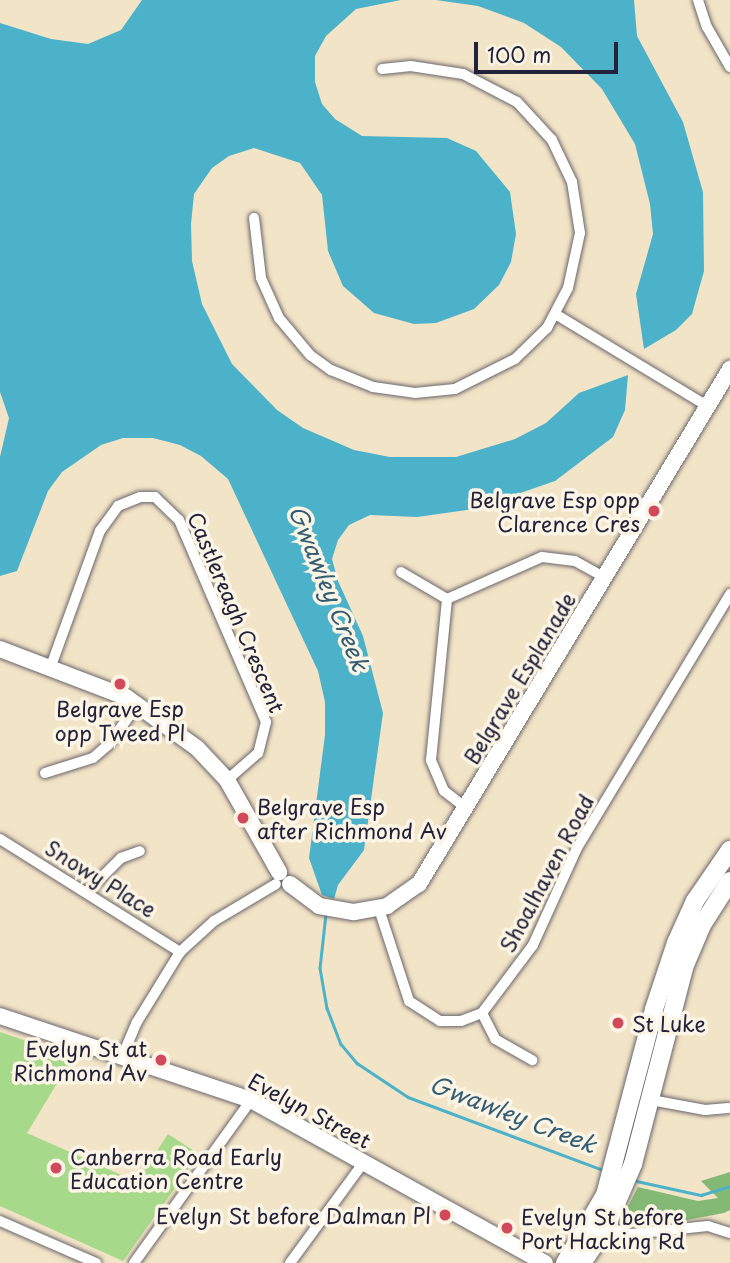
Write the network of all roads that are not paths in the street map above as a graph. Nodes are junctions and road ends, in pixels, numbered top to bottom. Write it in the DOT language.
graph roads {
  1 [pos="698,0"];
  2 [pos="730,67"];
  3 [pos="382,69"];
  4 [pos="254,218"];
  5 [pos="557,315"];
  6 [pos="730,369"];
  7 [pos="707,406"];
  8 [pos="401,572"];
  9 [pos="604,577"];
  10 [pos="447,599"];
  11 [pos="728,602"];
  12 [pos="0,649"];
  13 [pos="51,666"];
  14 [pos="138,704"];
  15 [pos="45,773"];
  16 [pos="227,780"];
  17 [pos="466,808"];
  18 [pos="0,839"];
  19 [pos="730,849"];
  20 [pos="140,851"];
  21 [pos="282,880"];
  22 [pos="730,881"];
  23 [pos="88,891"];
  24 [pos="379,909"];
  25 [pos="180,951"];
  26 [pos="482,1013"];
  27 [pos="0,1016"];
  28 [pos="122,1057"];
  29 [pos="532,1060"];
  30 [pos="251,1100"];
  31 [pos="651,1100"];
  32 [pos="728,1108"];
  33 [pos="625,1162"];
  34 [pos="364,1163"];
  35 [pos="613,1195"];
  36 [pos="0,1221"];
  37 [pos="606,1227"];
  38 [pos="730,1233"];
  39 [pos="96,1263"];
  40 [pos="134,1263"];
  41 [pos="290,1263"];
  42 [pos="545,1263"];
  43 [pos="565,1263"];
  44 [pos="582,1263"];
  1 -- 2 [label="street"];
  3 -- 5 [label="street"];
  4 -- 5 [label="street"];
  5 -- 7 [label="street"];
  6 -- 7 [label="street, Belgrave Esplanade"];
  7 -- 9 [label="street, Belgrave Esplanade"];
  8 -- 10 [label="street"];
  9 -- 10 [label="street"];
  9 -- 17 [label="street, Belgrave Esplanade"];
  10 -- 17 [label="street"];
  11 -- 26 [label="street, Shoalhaven Road"];
  12 -- 13 [label="street"];
  13 -- 14 [label="street"];
  13 -- 16 [label="street, Castlereagh Crescent"];
  14 -- 15 [label="street"];
  14 -- 16 [label="street"];
  16 -- 21 [label="street"];
  17 -- 24 [label="street, Belgrave Esplanade"];
  18 -- 23 [label="street, Snowy Place"];
  19 -- 33 [label="main road"];
  20 -- 23 [label="street"];
  21 -- 24 [label="street"];
  21 -- 25 [label="street"];
  22 -- 31 [label="main road"];
  23 -- 25 [label="street, Snowy Place"];
  24 -- 26 [label="street"];
  25 -- 28 [label="street"];
  26 -- 29 [label="street"];
  27 -- 28 [label="street, Evelyn Street"];
  28 -- 30 [label="street, Evelyn Street"];
  30 -- 34 [label="street, Evelyn Street"];
  30 -- 40 [label="street"];
  31 -- 32 [label="street"];
  31 -- 33 [label="main road"];
  33 -- 35 [label="main road"];
  34 -- 41 [label="street"];
  34 -- 42 [label="street, Evelyn Street"];
  35 -- 37 [label="main road"];
  35 -- 43 [label="main road"];
  36 -- 39 [label="street"];
  37 -- 38 [label="street"];
  37 -- 44 [label="main road"];
}
